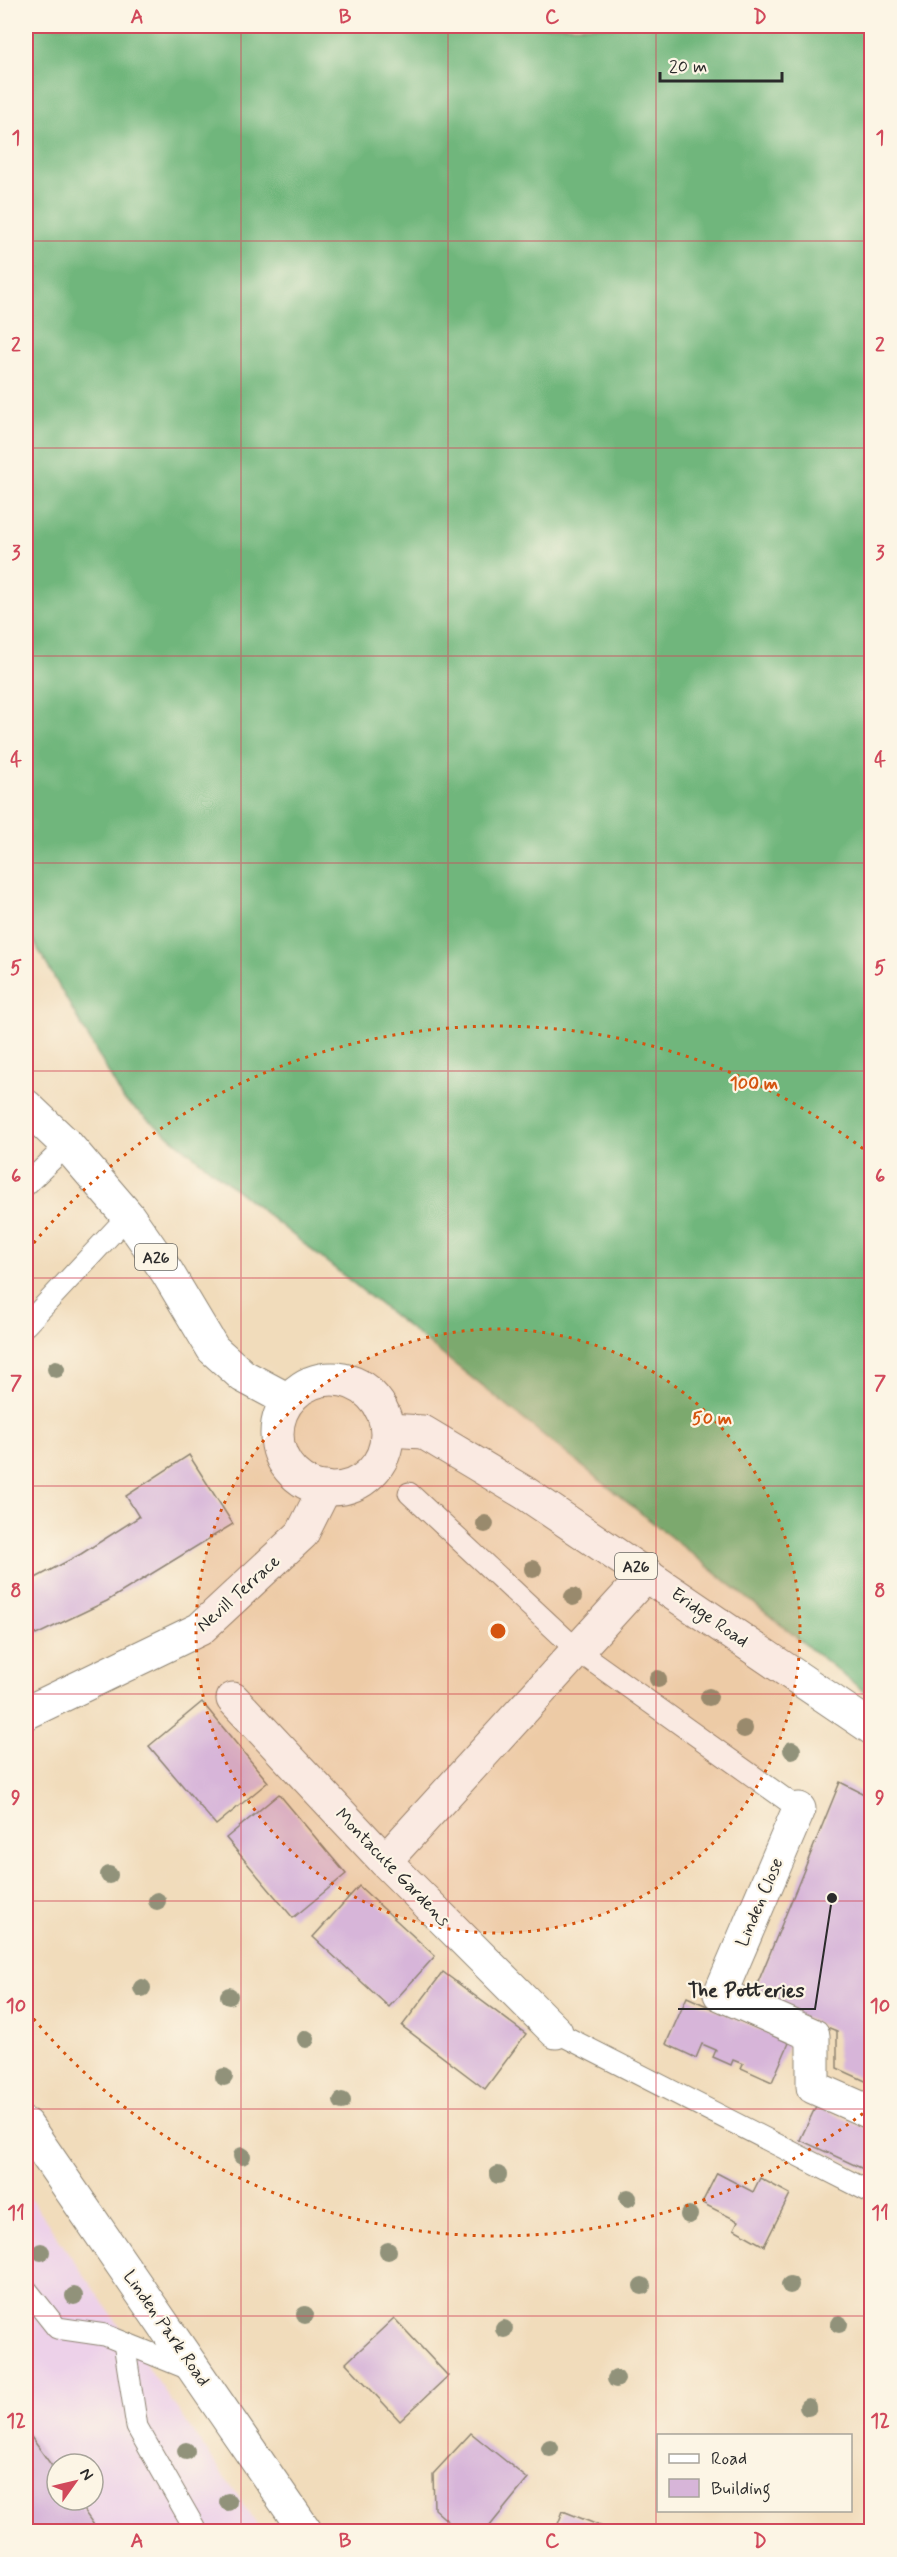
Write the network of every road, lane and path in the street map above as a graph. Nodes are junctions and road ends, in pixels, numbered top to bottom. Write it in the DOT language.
graph roads {
  1 [pos="26,1106"];
  2 [pos="67,1145"];
  3 [pos="26,1185"];
  4 [pos="128,1216"];
  5 [pos="26,1324"];
  6 [pos="288,1400"];
  7 [pos="388,1430"];
  8 [pos="325,1488"];
  9 [pos="409,1493"];
  10 [pos="647,1574"];
  11 [pos="578,1651"];
  12 [pos="233,1699"];
  13 [pos="26,1713"];
  14 [pos="872,1728"];
  15 [pos="799,1809"];
  16 [pos="385,1861"];
  17 [pos="556,2032"];
  18 [pos="872,2113"];
  19 [pos="26,2125"];
  20 [pos="872,2193"];
  21 [pos="26,2289"];
  22 [pos="124,2343"];
  23 [pos="198,2372"];
  24 [pos="197,2532"];
  25 [pos="306,2532"];
  1 -- 2 [label="main road, A26"];
  2 -- 3 [label="lane"];
  2 -- 4 [label="main road, A26"];
  4 -- 5 [label="lane"];
  4 -- 6 [label="main road, A26"];
  6 -- 7 [label="main road"];
  6 -- 8 [label="main road"];
  7 -- 8 [label="main road"];
  7 -- 10 [label="main road, Eridge Road / A26"];
  8 -- 13 [label="main road, Nevill Terrace"];
  9 -- 11 [label="lane"];
  10 -- 11 [label="main road"];
  10 -- 14 [label="main road, Eridge Road / A26"];
  11 -- 15 [label="lane"];
  11 -- 16 [label="main road"];
  12 -- 16 [label="main road, Montacute Gardens"];
  15 -- 18 [label="main road, Linden Close"];
  16 -- 17 [label="main road, Montacute Gardens"];
  17 -- 20 [label="lane"];
  19 -- 23 [label="main road, Linden Park Road"];
  21 -- 22 [label="lane"];
  22 -- 23 [label="lane"];
  22 -- 24 [label="lane"];
  23 -- 25 [label="main road, Linden Park Road"];
}
